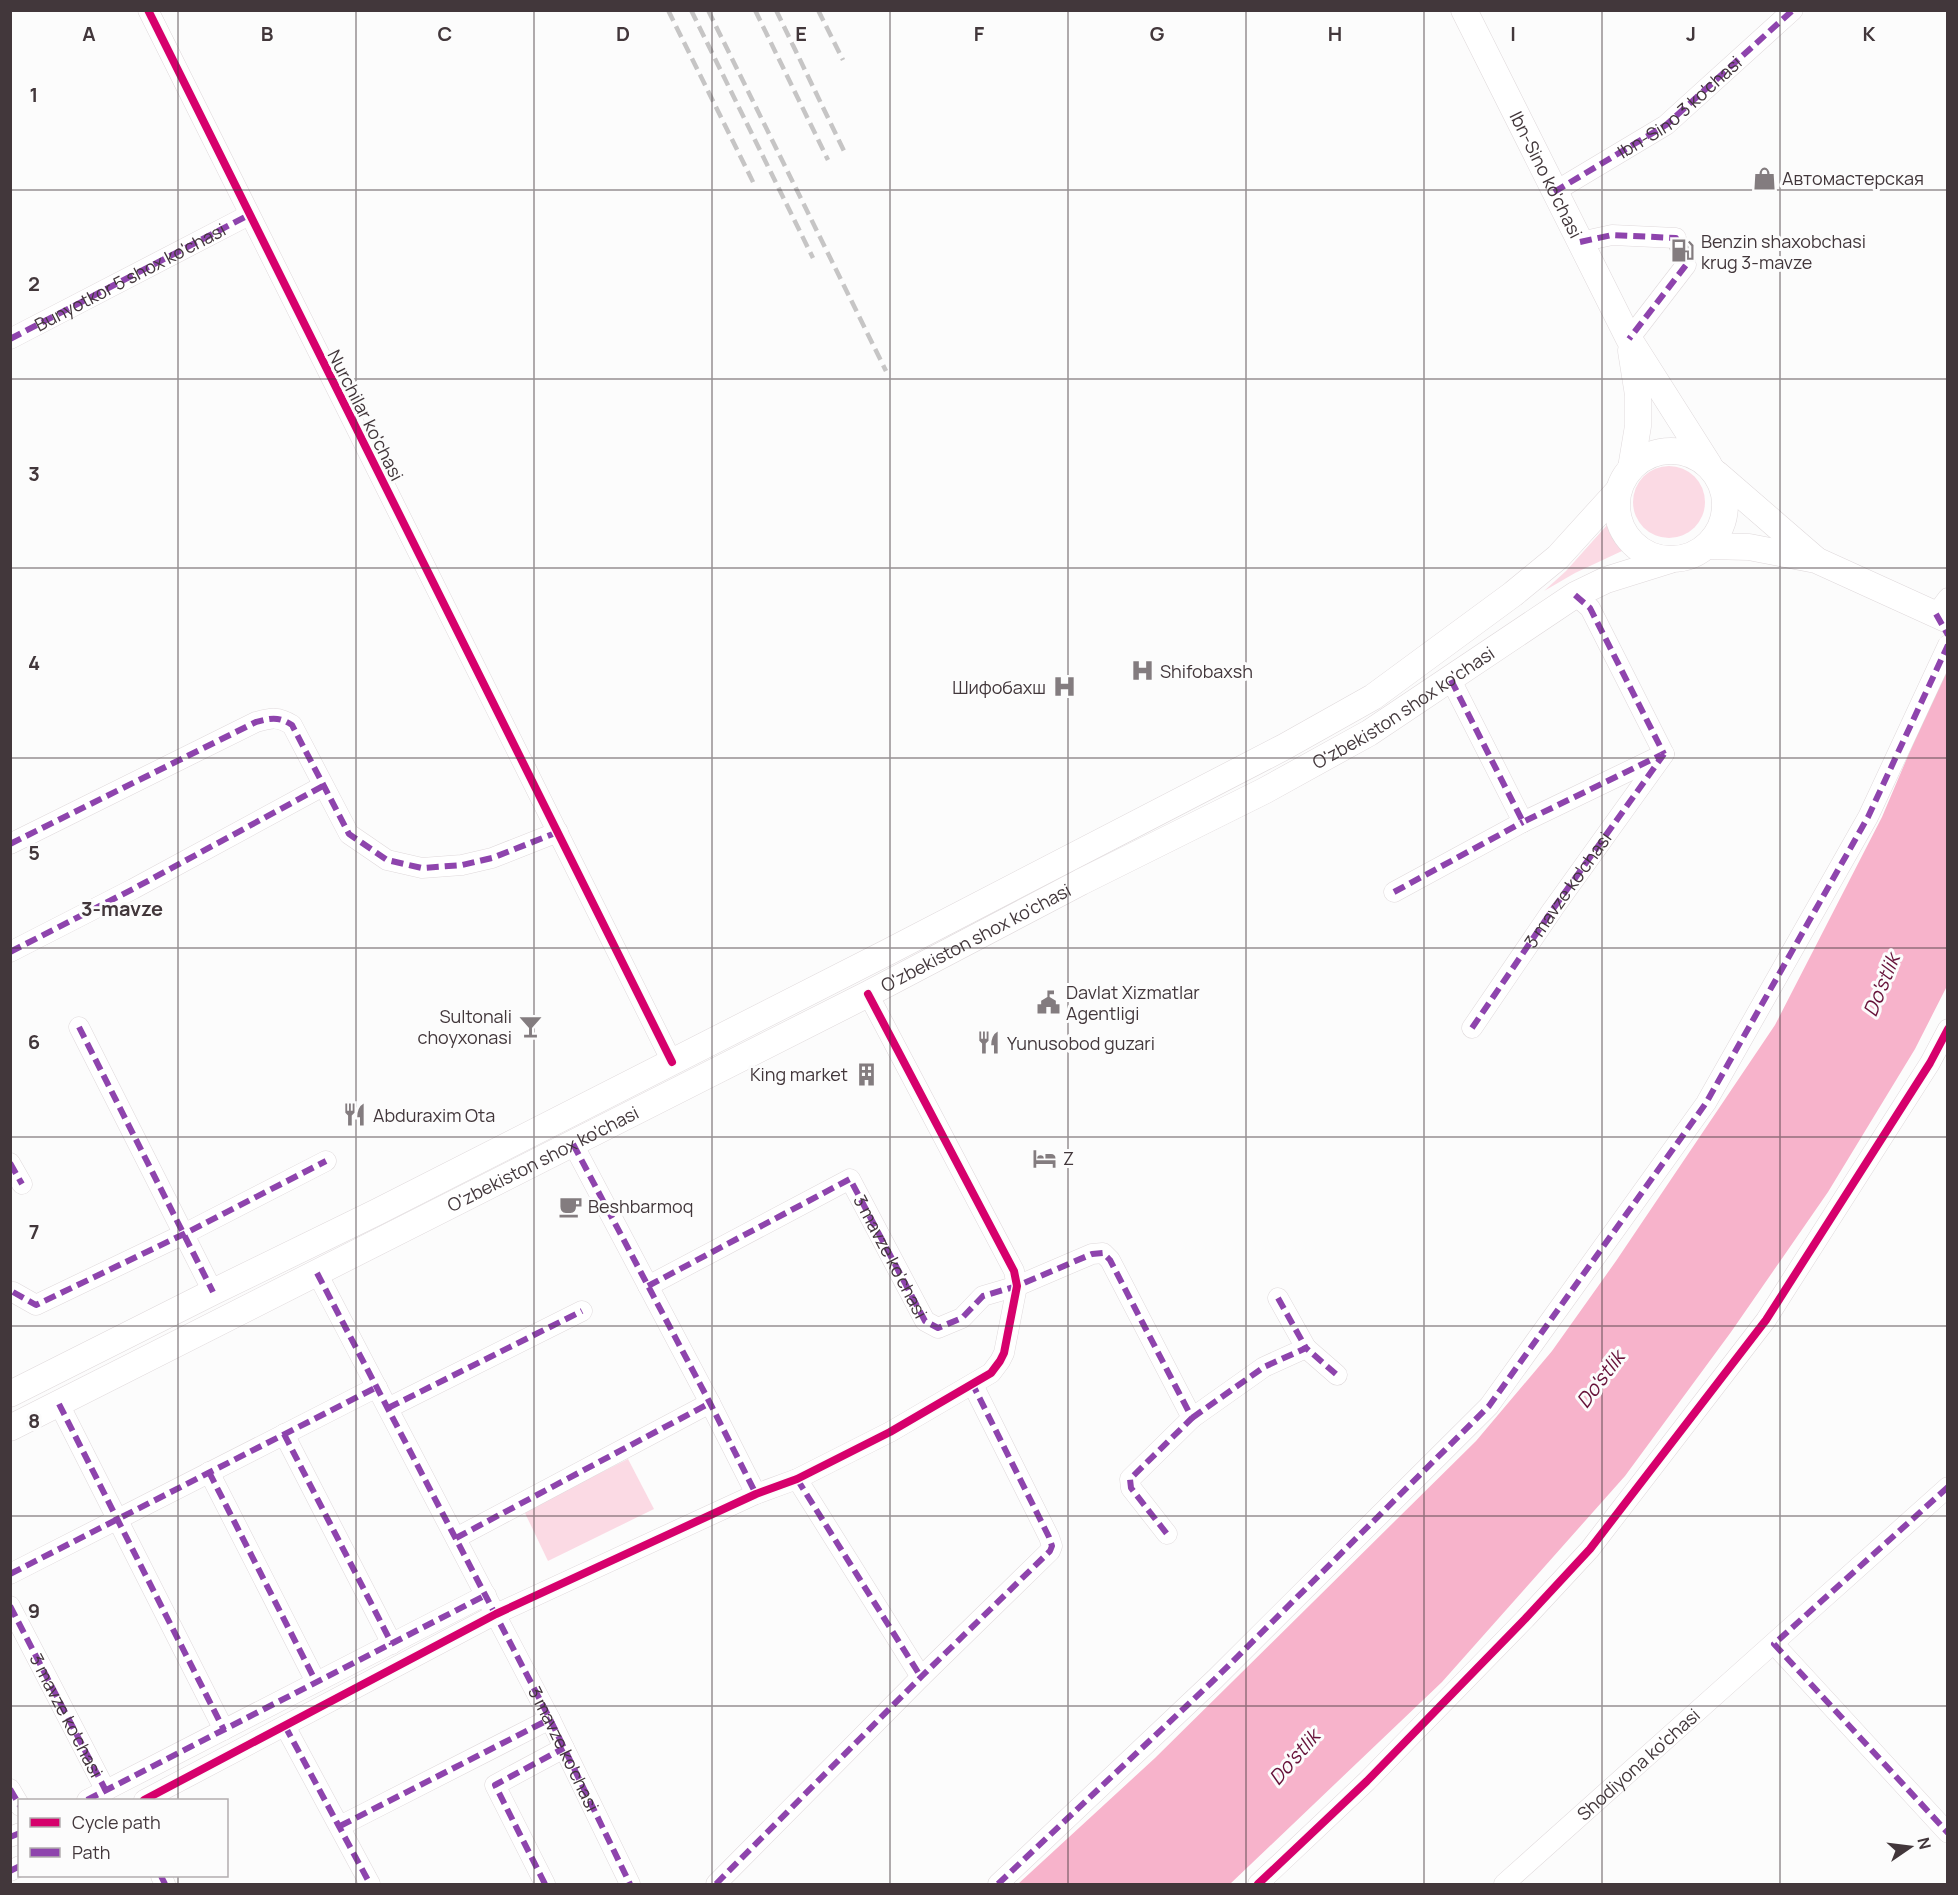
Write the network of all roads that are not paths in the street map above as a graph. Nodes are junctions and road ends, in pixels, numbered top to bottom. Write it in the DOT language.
graph roads {
  1 [pos="148,10"];
  2 [pos="1464,10"];
  3 [pos="1792,10"];
  4 [pos="1554,192"];
  5 [pos="249,215"];
  6 [pos="1676,238"];
  7 [pos="1580,242"];
  8 [pos="1686,265"];
  9 [pos="10,339"];
  10 [pos="1629,339"];
  11 [pos="1631,468"];
  12 [pos="1712,469"];
  13 [pos="1618,491"];
  14 [pos="1707,546"];
  15 [pos="1671,560"];
  16 [pos="1816,560"];
  17 [pos="1575,595"];
  18 [pos="1944,613"];
  19 [pos="1947,645"];
  20 [pos="1451,680"];
  21 [pos="1664,754"];
  22 [pos="323,786"];
  23 [pos="1523,822"];
  24 [pos="558,832"];
  25 [pos="10,844"];
  26 [pos="1394,892"];
  27 [pos="10,952"];
  28 [pos="868,994"];
  29 [pos="79,1027"];
  30 [pos="1472,1028"];
  31 [pos="1947,1029"];
  32 [pos="672,1062"];
  33 [pos="573,1144"];
  34 [pos="326,1161"];
  35 [pos="10,1163"];
  36 [pos="22,1184"];
  37 [pos="184,1234"];
  38 [pos="317,1273"];
  39 [pos="648,1286"];
  40 [pos="1017,1286"];
  41 [pos="13,1292"];
  42 [pos="213,1292"];
  43 [pos="1278,1298"];
  44 [pos="582,1311"];
  45 [pos="1306,1348"];
  46 [pos="1337,1375"];
  47 [pos="973,1385"];
  48 [pos="377,1387"];
  49 [pos="10,1394"];
  50 [pos="710,1403"];
  51 [pos="59,1404"];
  52 [pos="388,1408"];
  53 [pos="1192,1418"];
  54 [pos="10,1428"];
  55 [pos="284,1434"];
  56 [pos="209,1472"];
  57 [pos="797,1479"];
  58 [pos="1947,1487"];
  59 [pos="756,1494"];
  60 [pos="117,1520"];
  61 [pos="1167,1534"];
  62 [pos="456,1538"];
  63 [pos="10,1574"];
  64 [pos="486,1595"];
  65 [pos="10,1606"];
  66 [pos="496,1614"];
  67 [pos="392,1644"];
  68 [pos="1774,1644"];
  69 [pos="921,1677"];
  70 [pos="316,1683"];
  71 [pos="550,1719"];
  72 [pos="285,1726"];
  73 [pos="224,1730"];
  74 [pos="564,1748"];
  75 [pos="10,1789"];
  76 [pos="106,1791"];
  77 [pos="89,1799"];
  78 [pos="146,1799"];
  79 [pos="18,1803"];
  80 [pos="340,1826"];
  81 [pos="1947,1833"];
  82 [pos="370,1884"];
  83 [pos="545,1884"];
  84 [pos="630,1884"];
  85 [pos="716,1884"];
  86 [pos="998,1884"];
  87 [pos="1258,1884"];
  88 [pos="1504,1884"];
  1 -- 5 [label="street, Nurchilar ko'chasi"];
  2 -- 4 [label="main road, Ibn-Sino ko'chasi"];
  3 -- 4 [label="street, Ibn-Sino 3 ko'chasi"];
  4 -- 7 [label="main road, Ibn-Sino ko'chasi"];
  5 -- 9 [label="street, Bunyotkor 5 shox ko'chasi"];
  5 -- 24 [label="street, Nurchilar ko'chasi"];
  6 -- 7 [label="street"];
  7 -- 10 [label="main road, Ibn-Sino ko'chasi"];
  8 -- 10 [label="street"];
  10 -- 11 [label="main road"];
  10 -- 12 [label="main road"];
  11 -- 12 [label="main road"];
  11 -- 13 [label="main road"];
  12 -- 14 [label="main road"];
  12 -- 16 [label="main road"];
  13 -- 15 [label="main road"];
  13 -- 32 [label="main road, O'zbekiston shox ko'chasi"];
  14 -- 15 [label="main road"];
  14 -- 16 [label="main road"];
  15 -- 17 [label="main road, O'zbekiston shox ko'chasi"];
  16 -- 18 [label="main road"];
  17 -- 20 [label="main road, O'zbekiston shox ko'chasi"];
  17 -- 21 [label="street"];
  19 -- 86 [label="street"];
  20 -- 23 [label="street"];
  20 -- 28 [label="main road, O'zbekiston shox ko'chasi"];
  21 -- 23 [label="street"];
  21 -- 30 [label="street, 3 mavze ko'chasi"];
  22 -- 24 [label="street"];
  22 -- 25 [label="street"];
  22 -- 27 [label="street"];
  23 -- 26 [label="street"];
  24 -- 32 [label="street, Nurchilar ko'chasi"];
  28 -- 33 [label="main road, O'zbekiston shox ko'chasi"];
  28 -- 40 [label="street"];
  29 -- 37 [label="street"];
  31 -- 87 [label="street"];
  32 -- 42 [label="main road, O'zbekiston shox ko'chasi"];
  33 -- 38 [label="main road, O'zbekiston shox ko'chasi"];
  33 -- 39 [label="street"];
  34 -- 37 [label="street"];
  35 -- 36 [label="street"];
  37 -- 41 [label="street"];
  37 -- 42 [label="street"];
  38 -- 48 [label="street, 3 mavze ko'chasi"];
  38 -- 51 [label="main road, O'zbekiston shox ko'chasi"];
  39 -- 40 [label="street, 3 mavze ko'chasi"];
  39 -- 50 [label="street"];
  40 -- 47 [label="street"];
  40 -- 53 [label="street, 3 mavze ko'chasi"];
  42 -- 49 [label="main road, O'zbekiston shox ko'chasi"];
  43 -- 45 [label="street"];
  44 -- 52 [label="street"];
  45 -- 46 [label="street"];
  45 -- 53 [label="street"];
  47 -- 57 [label="street"];
  47 -- 69 [label="street"];
  48 -- 52 [label="street, 3 mavze ko'chasi"];
  48 -- 55 [label="street"];
  50 -- 59 [label="street"];
  50 -- 62 [label="street"];
  51 -- 54 [label="main road, O'zbekiston shox ko'chasi"];
  51 -- 60 [label="street"];
  52 -- 62 [label="street, 3 mavze ko'chasi"];
  53 -- 61 [label="street"];
  55 -- 56 [label="street"];
  55 -- 67 [label="street"];
  56 -- 60 [label="street"];
  56 -- 70 [label="street"];
  57 -- 59 [label="street"];
  57 -- 69 [label="street"];
  58 -- 68 [label="street, Shodiyona ko'chasi"];
  59 -- 66 [label="street"];
  60 -- 63 [label="street"];
  60 -- 73 [label="street"];
  62 -- 64 [label="street, 3 mavze ko'chasi"];
  64 -- 66 [label="street, 3 mavze ko'chasi"];
  64 -- 67 [label="street"];
  65 -- 76 [label="street, 3 mavze ko'chasi"];
  66 -- 71 [label="street, 3 mavze ko'chasi"];
  66 -- 72 [label="street"];
  67 -- 70 [label="street"];
  68 -- 81 [label="street"];
  68 -- 88 [label="street, Shodiyona ko'chasi"];
  69 -- 85 [label="street"];
  70 -- 73 [label="street"];
  71 -- 74 [label="street, 3 mavze ko'chasi"];
  71 -- 80 [label="street"];
  72 -- 78 [label="street"];
  72 -- 80 [label="street"];
  73 -- 76 [label="street"];
  74 -- 83 [label="street"];
  74 -- 84 [label="street, 3 mavze ko'chasi"];
  75 -- 79 [label="street"];
  76 -- 77 [label="street"];
  80 -- 82 [label="street"];
}
